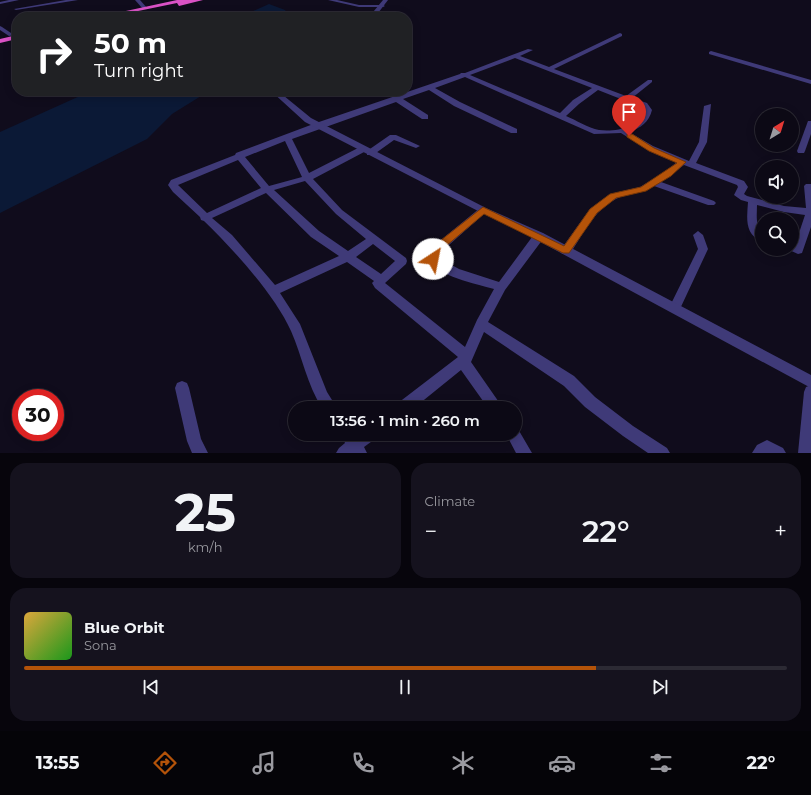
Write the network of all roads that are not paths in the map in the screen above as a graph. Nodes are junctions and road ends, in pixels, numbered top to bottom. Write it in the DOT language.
graph roads {
  1 [pos="17,0"];
  2 [pos="76,0"];
  3 [pos="137,0"];
  4 [pos="185,0"];
  5 [pos="200,0"];
  6 [pos="330,0"];
  7 [pos="386,0"];
  8 [pos="0,3"];
  9 [pos="383,6"];
  10 [pos="145,8"];
  11 [pos="16,9"];
  12 [pos="125,12"];
  13 [pos="141,12"];
  14 [pos="377,12"];
  15 [pos="0,28"];
  16 [pos="12,34"];
  17 [pos="12,35"];
  18 [pos="620,35"];
  19 [pos="12,36"];
  20 [pos="0,37"];
  21 [pos="0,41"];
  22 [pos="530,50"];
  23 [pos="710,53"];
  24 [pos="514,56"];
  25 [pos="549,69"];
  26 [pos="463,74"];
  27 [pos="650,81"];
  28 [pos="811,82"];
  29 [pos="597,87"];
  30 [pos="430,88"];
  31 [pos="412,94"];
  32 [pos="280,96"];
  33 [pos="407,96"];
  34 [pos="628,98"];
  35 [pos="398,99"];
  36 [pos="708,106"];
  37 [pos="424,117"];
  38 [pos="561,117"];
  39 [pos="811,122"];
  40 [pos="319,125"];
  41 [pos="514,130"];
  42 [pos="623,131"];
  43 [pos="287,137"];
  44 [pos="416,146"];
  45 [pos="367,151"];
  46 [pos="801,151"];
  47 [pos="239,155"];
  48 [pos="686,164"];
  49 [pos="307,178"];
  50 [pos="654,183"];
  51 [pos="809,186"];
  52 [pos="267,189"];
  53 [pos="753,201"];
  54 [pos="711,203"];
  55 [pos="483,210"];
  56 [pos="811,212"];
  57 [pos="204,218"];
  58 [pos="755,228"];
  59 [pos="808,231"];
  60 [pos="698,235"];
  61 [pos="539,236"];
  62 [pos="373,239"];
  63 [pos="799,248"];
  64 [pos="566,251"];
  65 [pos="346,258"];
  66 [pos="381,280"];
  67 [pos="500,287"];
  68 [pos="272,291"];
  69 [pos="675,308"];
  70 [pos="481,324"];
  71 [pos="465,359"];
  72 [pos="811,382"];
  73 [pos="182,388"];
  74 [pos="811,392"];
  75 [pos="325,401"];
  76 [pos="413,401"];
  77 [pos="492,401"];
  78 [pos="517,441"];
  79 [pos="200,453"];
  80 [pos="524,453"];
  81 [pos="662,453"];
  82 [pos="760,453"];
  83 [pos="778,453"];
  84 [pos="806,453"];
  1 -- 8 [label="street"];
  2 -- 11 [label="street"];
  3 -- 10 [label="street"];
  4 -- 10 [label="highway"];
  5 -- 13 [label="highway"];
  6 -- 9 [label="street"];
  7 -- 9 [label="street"];
  9 -- 14 [label="street"];
  10 -- 12 [label="highway"];
  15 -- 16 [label="street"];
  17 -- 20 [label="highway"];
  18 -- 25 [label="street"];
  19 -- 21 [label="highway"];
  22 -- 24 [label="street"];
  23 -- 28 [label="street"];
  24 -- 25 [label="street"];
  24 -- 26 [label="street"];
  25 -- 29 [label="street"];
  26 -- 30 [label="street"];
  26 -- 38 [label="street"];
  27 -- 34 [label="street"];
  29 -- 34 [label="street"];
  29 -- 38 [label="street"];
  30 -- 31 [label="street"];
  30 -- 41 [label="street"];
  32 -- 40 [label="street"];
  33 -- 35 [label="street"];
  34 -- 42 [label="street"];
  35 -- 37 [label="street"];
  35 -- 40 [label="street"];
  36 -- 48 [label="street"];
  38 -- 42 [label="street"];
  39 -- 46 [label="street"];
  40 -- 43 [label="street"];
  40 -- 45 [label="street"];
  42 -- 48 [label="street"];
  43 -- 47 [label="street"];
  43 -- 49 [label="street"];
  44 -- 45 [label="street"];
  45 -- 49 [label="street"];
  45 -- 55 [label="street"];
  47 -- 52 [label="street"];
  47 -- 57 [label="street"];
  48 -- 50 [label="street"];
  48 -- 53 [label="street"];
  49 -- 52 [label="street"];
  49 -- 62 [label="street"];
  50 -- 54 [label="street"];
  50 -- 64 [label="street"];
  51 -- 56 [label="street"];
  52 -- 57 [label="street"];
  52 -- 65 [label="street"];
  53 -- 56 [label="street"];
  53 -- 58 [label="street"];
  55 -- 61 [label="street"];
  55 -- 67 [label="street"];
  56 -- 59 [label="street"];
  57 -- 68 [label="street"];
  59 -- 63 [label="street"];
  60 -- 69 [label="street"];
  61 -- 64 [label="street"];
  61 -- 67 [label="street"];
  62 -- 65 [label="street"];
  62 -- 66 [label="street"];
  64 -- 69 [label="street"];
  65 -- 66 [label="street"];
  65 -- 68 [label="street"];
  66 -- 71 [label="street"];
  67 -- 70 [label="street"];
  68 -- 75 [label="street"];
  69 -- 72 [label="street"];
  70 -- 71 [label="street"];
  70 -- 81 [label="street"];
  71 -- 76 [label="street"];
  71 -- 77 [label="street"];
  73 -- 79 [label="street"];
  74 -- 84 [label="street"];
  78 -- 80 [label="street"];
  82 -- 83 [label="street"];
}
